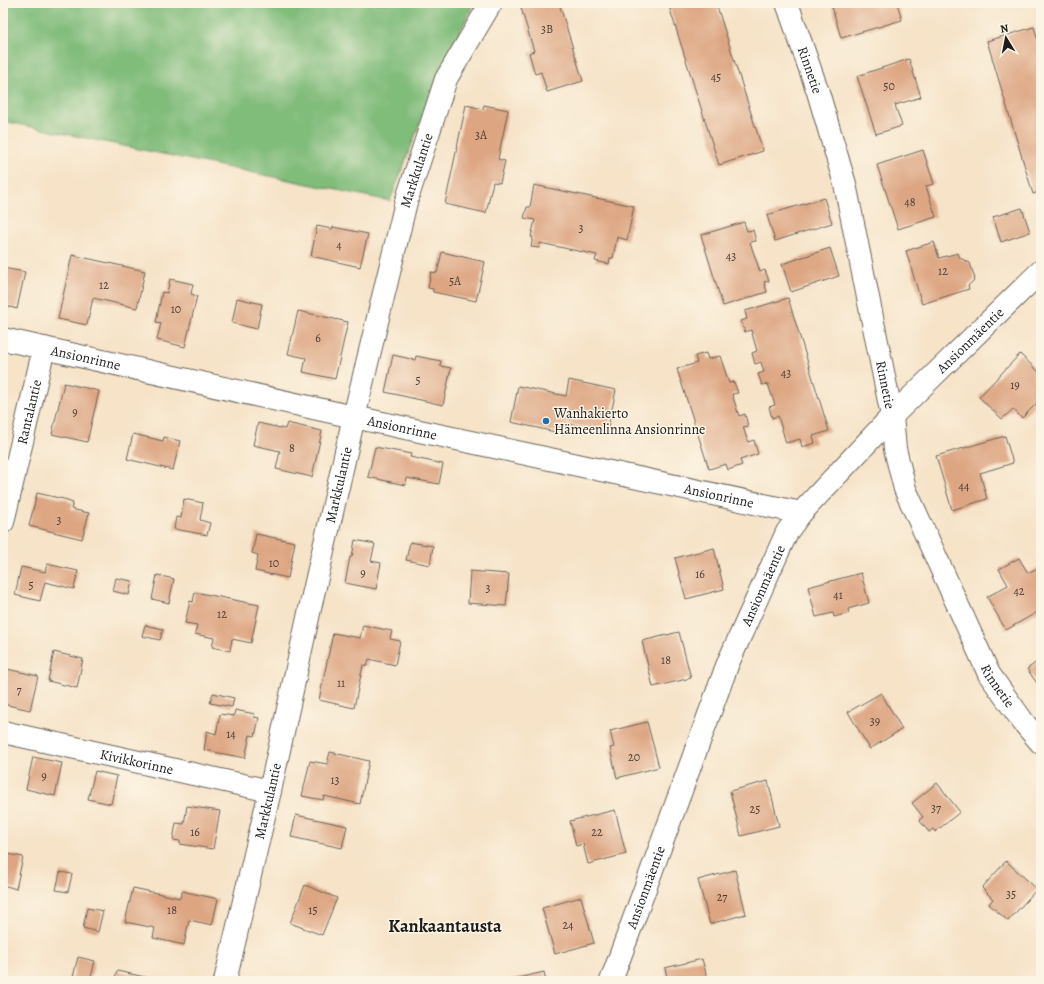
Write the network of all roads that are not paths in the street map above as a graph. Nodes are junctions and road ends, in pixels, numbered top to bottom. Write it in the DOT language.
graph roads {
  1 [pos="491,3"];
  2 [pos="787,3"];
  3 [pos="1041,271"];
  4 [pos="3,339"];
  5 [pos="44,348"];
  6 [pos="892,416"];
  7 [pos="354,417"];
  8 [pos="802,513"];
  9 [pos="3,522"];
  10 [pos="3,732"];
  11 [pos="1041,743"];
  12 [pos="270,791"];
  13 [pos="225,981"];
  14 [pos="611,981"];
  1 -- 7 [label="street, Markkulantie"];
  2 -- 6 [label="street, Rinnetie"];
  3 -- 6 [label="street, Ansionmäentie"];
  4 -- 5 [label="street, Ansionrinne"];
  5 -- 7 [label="street, Ansionrinne"];
  5 -- 9 [label="street, Rantalantie"];
  6 -- 8 [label="street, Ansionmäentie"];
  6 -- 11 [label="street, Rinnetie"];
  7 -- 8 [label="street, Ansionrinne"];
  7 -- 12 [label="street, Markkulantie"];
  8 -- 14 [label="street, Ansionmäentie"];
  10 -- 12 [label="street, Kivikkorinne"];
  12 -- 13 [label="street, Markkulantie"];
}
